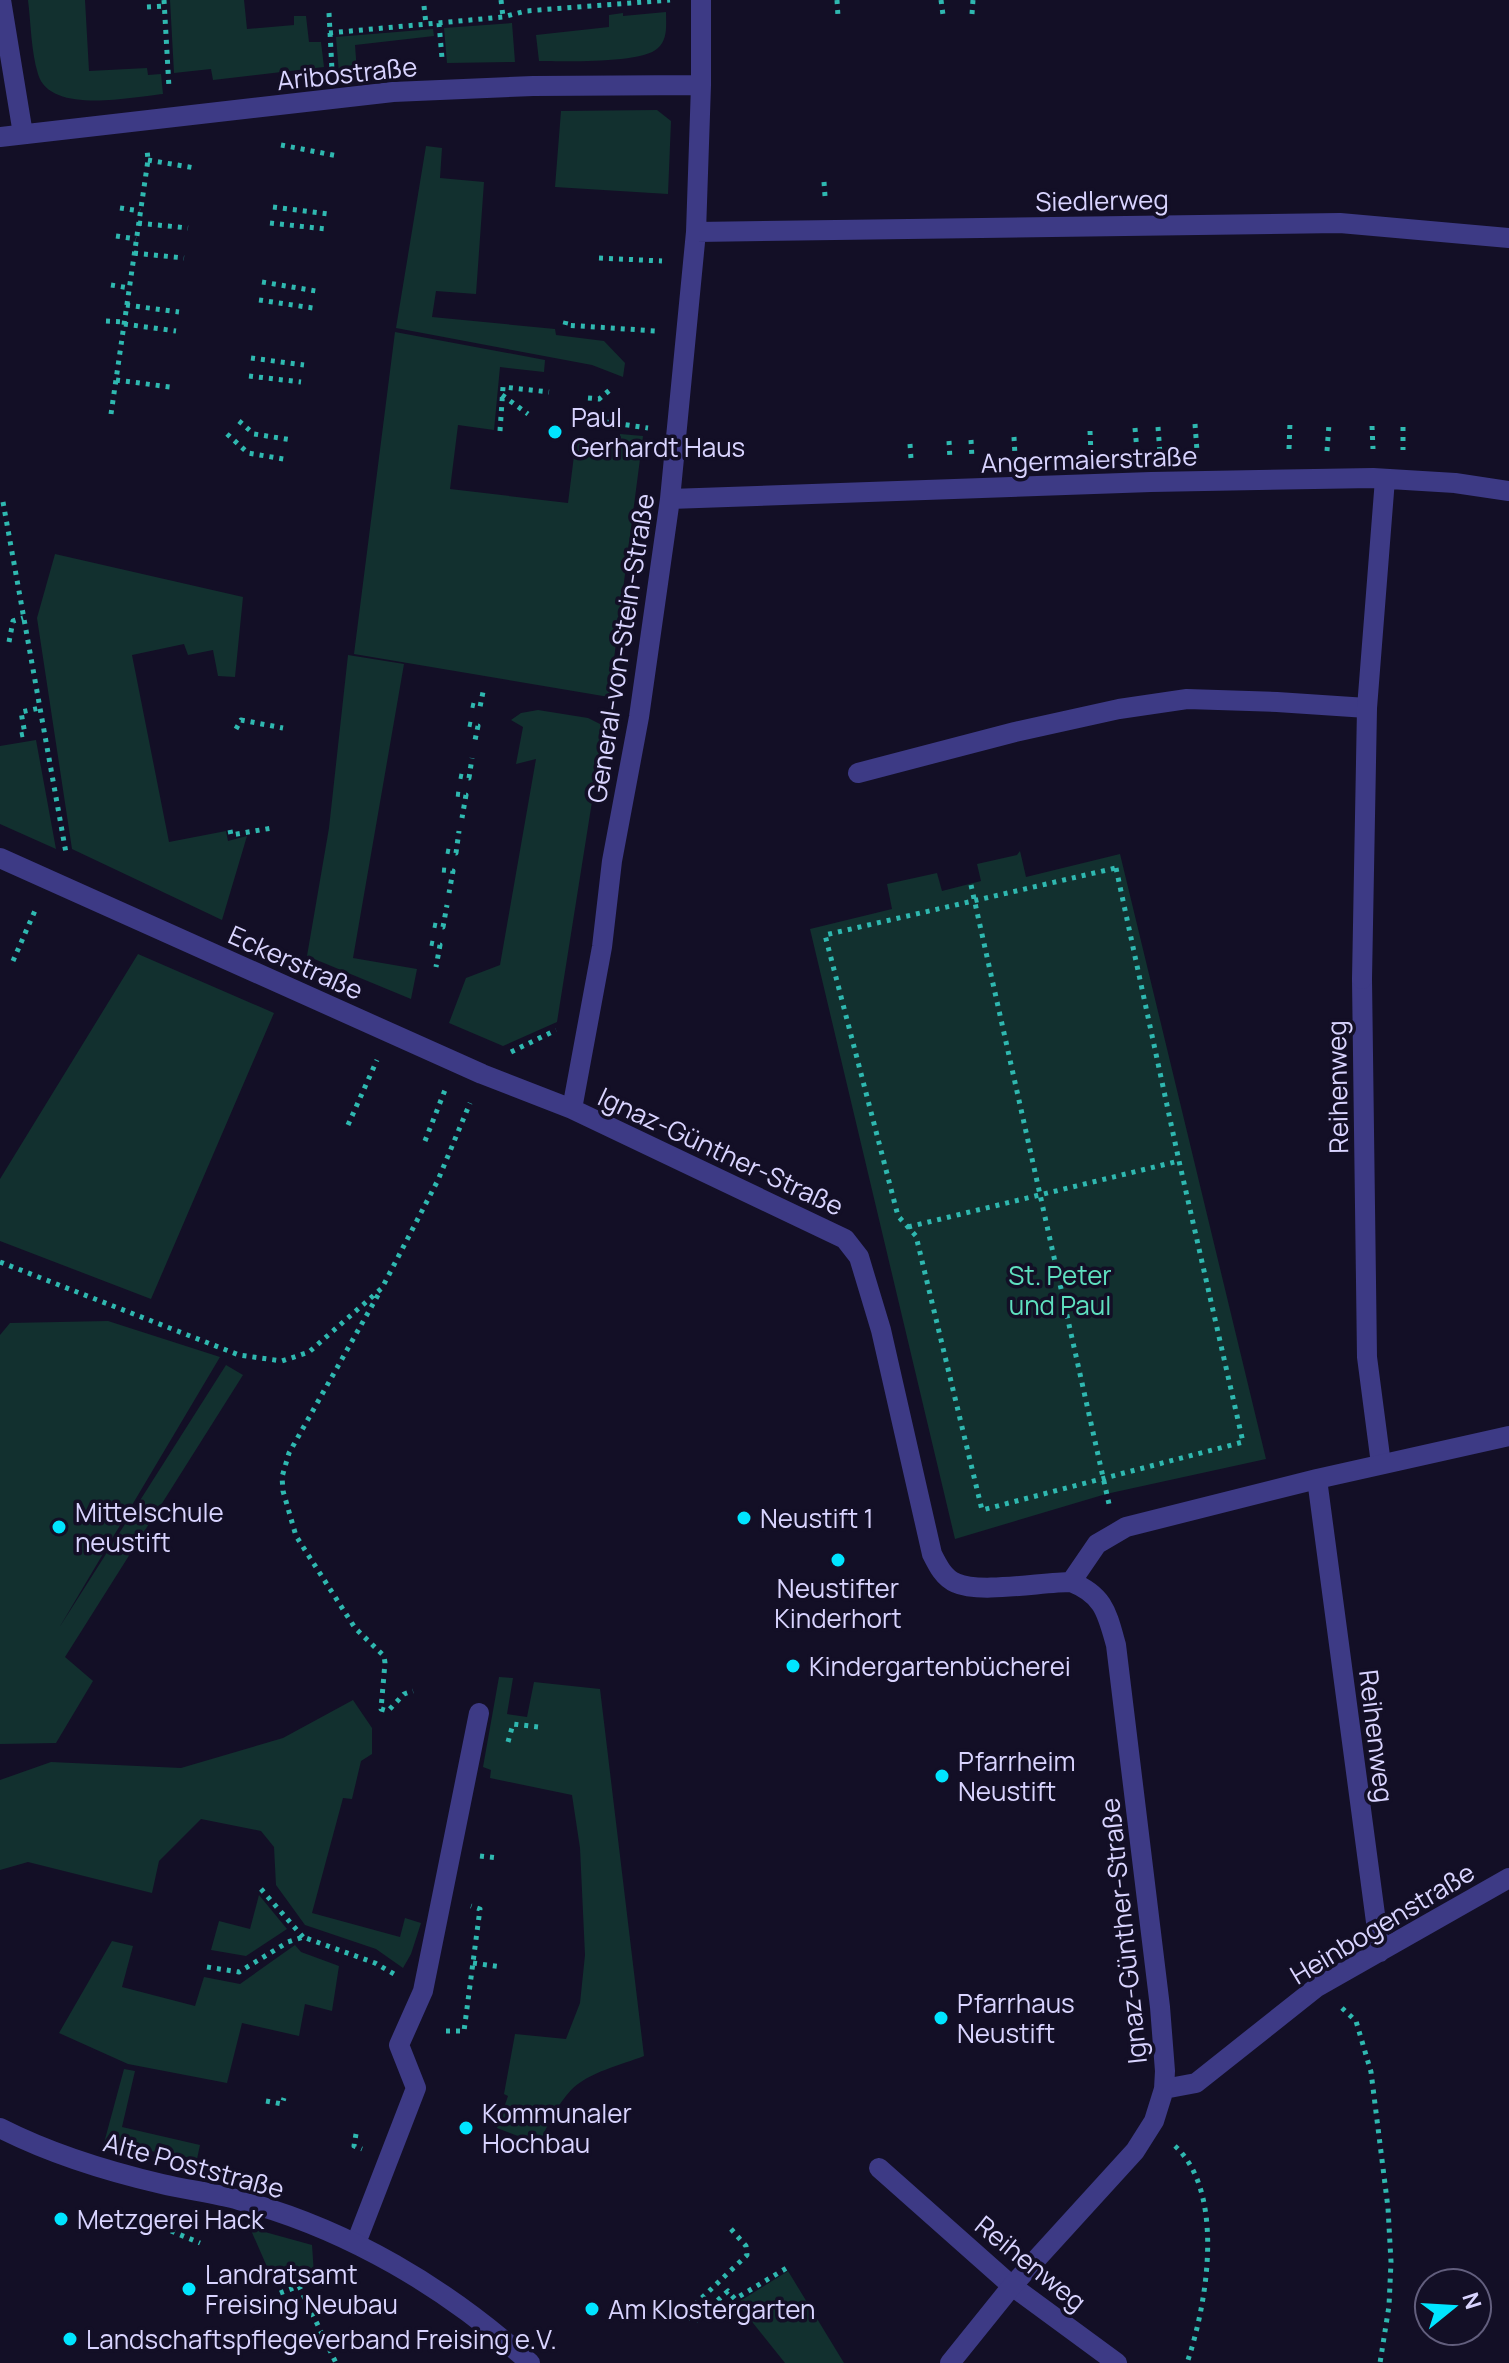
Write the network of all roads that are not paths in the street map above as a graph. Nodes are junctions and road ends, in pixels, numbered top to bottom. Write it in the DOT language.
graph roads {
  1 [pos="1,0"];
  2 [pos="701,0"];
  3 [pos="701,85"];
  4 [pos="23,134"];
  5 [pos="0,137"];
  6 [pos="696,232"];
  7 [pos="1509,238"];
  8 [pos="1385,479"];
  9 [pos="1509,491"];
  10 [pos="670,499"];
  11 [pos="1367,708"];
  12 [pos="858,773"];
  13 [pos="0,858"];
  14 [pos="572,1109"];
  15 [pos="1509,1436"];
  16 [pos="1381,1464"];
  17 [pos="1317,1479"];
  18 [pos="1071,1582"];
  19 [pos="479,1713"];
  20 [pos="1509,1878"];
  21 [pos="1380,1952"];
  22 [pos="1164,2089"];
  23 [pos="0,2128"];
  24 [pos="879,2168"];
  25 [pos="356,2243"];
  26 [pos="1012,2286"];
  27 [pos="530,2363"];
  28 [pos="950,2363"];
  29 [pos="1117,2363"];
  1 -- 4 [label="street"];
  2 -- 3 [label="street, General-von-Stein-Straße"];
  3 -- 4 [label="street, Aribostraße"];
  3 -- 6 [label="street, General-von-Stein-Straße"];
  4 -- 5 [label="street, Aribostraße"];
  6 -- 7 [label="street, Siedlerweg"];
  6 -- 10 [label="street, General-von-Stein-Straße"];
  8 -- 9 [label="street, Angermaierstraße"];
  8 -- 10 [label="street, Angermaierstraße"];
  8 -- 11 [label="street, Reihenweg"];
  10 -- 14 [label="street, General-von-Stein-Straße"];
  11 -- 12 [label="street"];
  11 -- 16 [label="street, Reihenweg"];
  13 -- 14 [label="street, Eckerstraße"];
  14 -- 18 [label="street, Ignaz-Günther-Straße"];
  15 -- 16 [label="street"];
  16 -- 17 [label="street"];
  17 -- 18 [label="street"];
  17 -- 21 [label="street, Reihenweg"];
  18 -- 22 [label="street, Ignaz-Günther-Straße"];
  19 -- 25 [label="street"];
  20 -- 21 [label="street, Heinbogenstraße"];
  21 -- 22 [label="street, Heinbogenstraße"];
  22 -- 26 [label="street, Ignaz-Günther-Straße"];
  23 -- 25 [label="street, Alte Poststraße"];
  24 -- 26 [label="street, Reihenweg"];
  25 -- 27 [label="street, Alte Poststraße"];
  26 -- 28 [label="street, Ignaz-Günther-Straße"];
  26 -- 29 [label="street, Reihenweg"];
}
